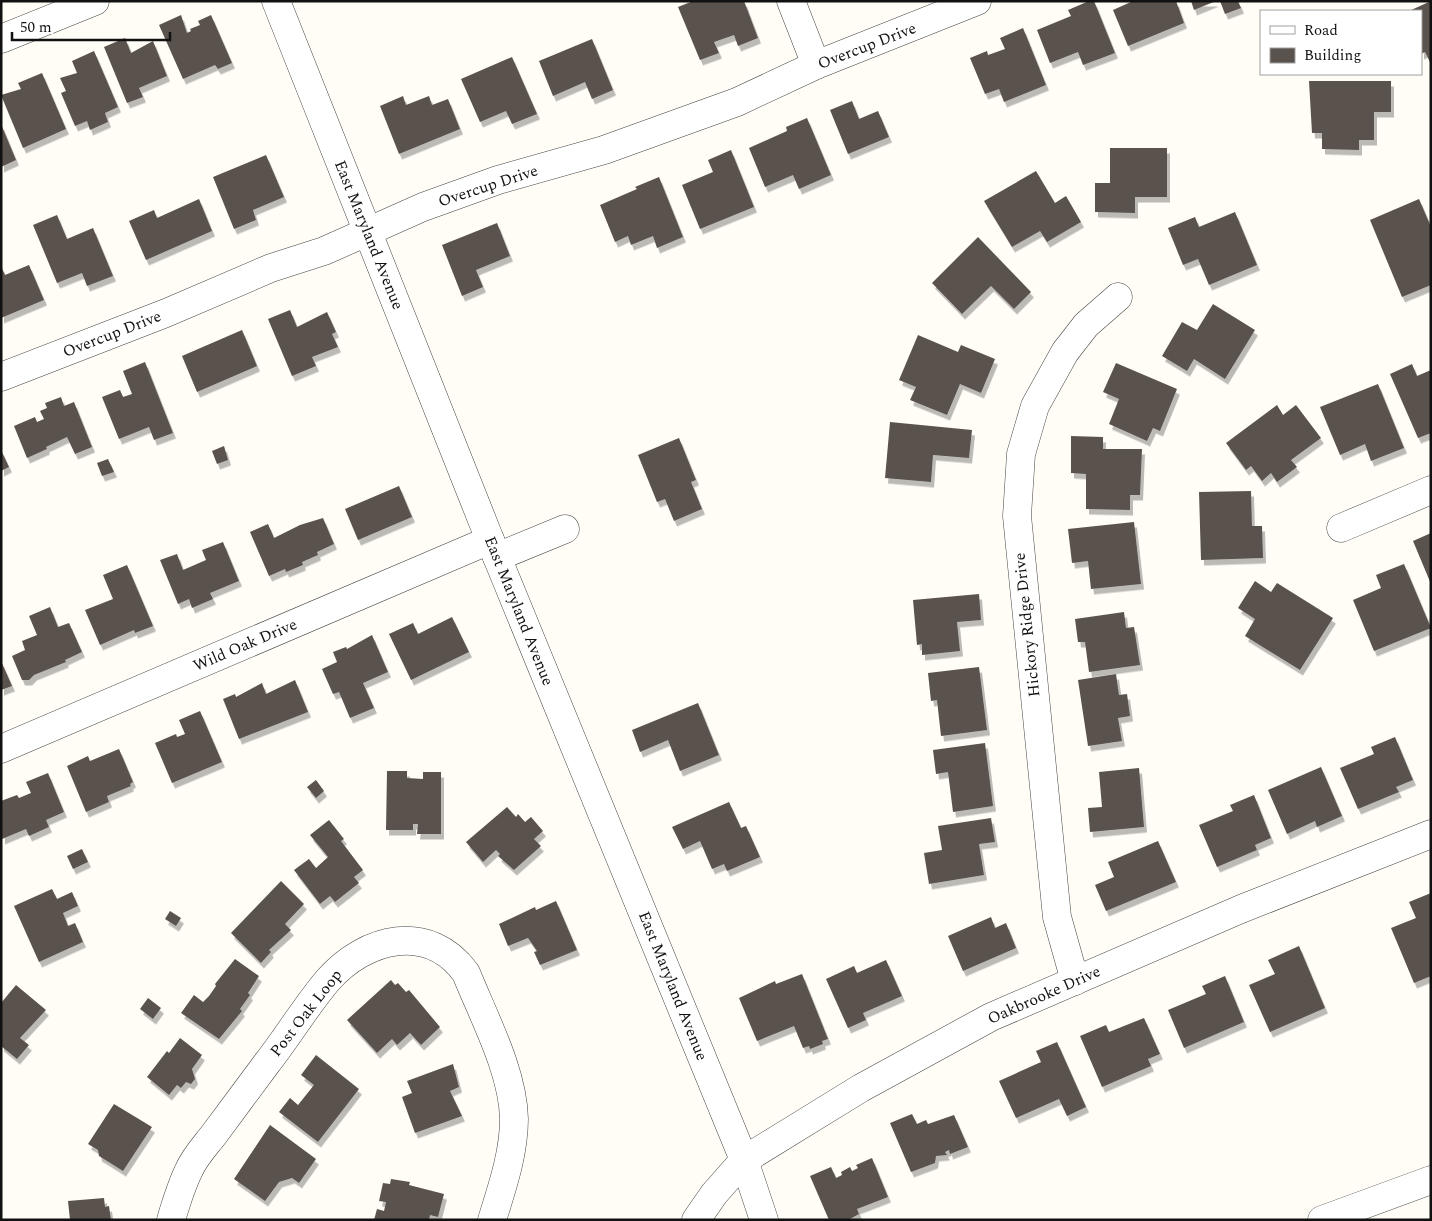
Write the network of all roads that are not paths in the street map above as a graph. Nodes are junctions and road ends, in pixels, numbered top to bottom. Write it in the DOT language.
graph roads {
  1 [pos="95,1"];
  2 [pos="276,1"];
  3 [pos="792,1"];
  4 [pos="977,1"];
  5 [pos="1,40"];
  6 [pos="816,65"];
  7 [pos="367,231"];
  8 [pos="1118,297"];
  9 [pos="1,377"];
  10 [pos="1431,490"];
  11 [pos="1341,528"];
  12 [pos="565,529"];
  13 [pos="493,548"];
  14 [pos="1,749"];
  15 [pos="1431,834"];
  16 [pos="1075,981"];
  17 [pos="744,1160"];
  18 [pos="1431,1180"];
  19 [pos="171,1220"];
  20 [pos="492,1220"];
  21 [pos="696,1220"];
  22 [pos="764,1220"];
  23 [pos="1322,1220"];
  1 -- 5 [label="street"];
  2 -- 7 [label="street, East Maryland Avenue"];
  3 -- 6 [label="street"];
  4 -- 6 [label="street, Overcup Drive"];
  6 -- 7 [label="street, Overcup Drive"];
  7 -- 9 [label="street, Overcup Drive"];
  7 -- 13 [label="street, East Maryland Avenue"];
  8 -- 16 [label="street, Hickory Ridge Drive"];
  10 -- 11 [label="street"];
  12 -- 13 [label="street, Wild Oak Drive"];
  13 -- 14 [label="street, Wild Oak Drive"];
  13 -- 17 [label="street, East Maryland Avenue"];
  15 -- 16 [label="street, Oakbrooke Drive"];
  16 -- 17 [label="street, Oakbrooke Drive"];
  17 -- 21 [label="street, Oakbrooke Drive"];
  17 -- 22 [label="street, East Maryland Avenue"];
  18 -- 23 [label="street"];
  19 -- 20 [label="street, Post Oak Loop"];
}
